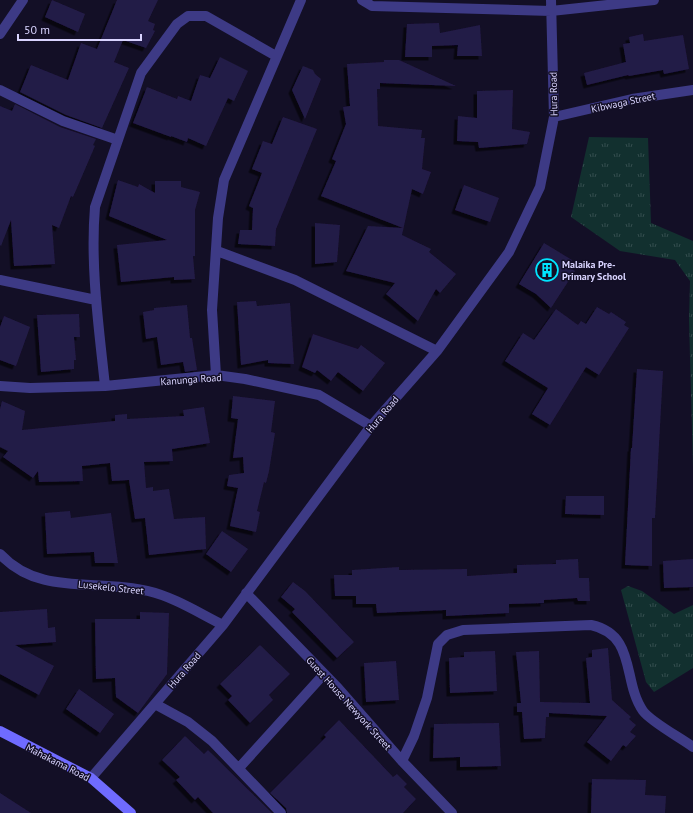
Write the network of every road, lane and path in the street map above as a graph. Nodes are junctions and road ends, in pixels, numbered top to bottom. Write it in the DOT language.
graph roads {
  1 [pos="23,0"];
  2 [pos="301,0"];
  3 [pos="362,0"];
  4 [pos="551,0"];
  5 [pos="654,0"];
  6 [pos="551,11"];
  7 [pos="0,34"];
  8 [pos="276,56"];
  9 [pos="0,90"];
  10 [pos="693,90"];
  11 [pos="554,117"];
  12 [pos="118,140"];
  13 [pos="217,251"];
  14 [pos="0,280"];
  15 [pos="96,300"];
  16 [pos="437,351"];
  17 [pos="216,375"];
  18 [pos="0,386"];
  19 [pos="105,386"];
  20 [pos="371,426"];
  21 [pos="0,554"];
  22 [pos="246,593"];
  23 [pos="223,625"];
  24 [pos="324,674"];
  25 [pos="155,704"];
  26 [pos="0,731"];
  27 [pos="693,747"];
  28 [pos="402,761"];
  29 [pos="239,768"];
  30 [pos="91,778"];
  31 [pos="131,813"];
  32 [pos="281,813"];
  33 [pos="452,813"];
  1 -- 7 [label="street"];
  2 -- 8 [label="street"];
  3 -- 6 [label="street"];
  4 -- 6 [label="street, Hura Road"];
  5 -- 6 [label="street"];
  6 -- 11 [label="street, Hura Road"];
  8 -- 12 [label="street"];
  8 -- 13 [label="street"];
  9 -- 12 [label="street"];
  10 -- 11 [label="street, Kibwaga Street"];
  11 -- 16 [label="street, Hura Road"];
  12 -- 15 [label="street"];
  13 -- 16 [label="street"];
  13 -- 17 [label="street"];
  14 -- 15 [label="street"];
  15 -- 19 [label="street"];
  16 -- 20 [label="street, Hura Road"];
  17 -- 19 [label="street, Kanunga Road"];
  17 -- 20 [label="street, Kanunga Road"];
  18 -- 19 [label="street, Kanunga Road"];
  20 -- 22 [label="street, Hura Road"];
  21 -- 23 [label="street, Lusekelo Street"];
  22 -- 23 [label="street, Hura Road"];
  22 -- 24 [label="street, Guest House Newyork Street"];
  23 -- 25 [label="street, Hura Road"];
  24 -- 28 [label="street, Guest House Newyork Street"];
  24 -- 29 [label="street"];
  25 -- 29 [label="street"];
  25 -- 30 [label="street, Hura Road"];
  26 -- 30 [label="street, Mahakama Road"];
  27 -- 28 [label="street"];
  28 -- 33 [label="street, Guest House Newyork Street"];
  29 -- 32 [label="street"];
  30 -- 31 [label="street, Mahakama Road"];
}
